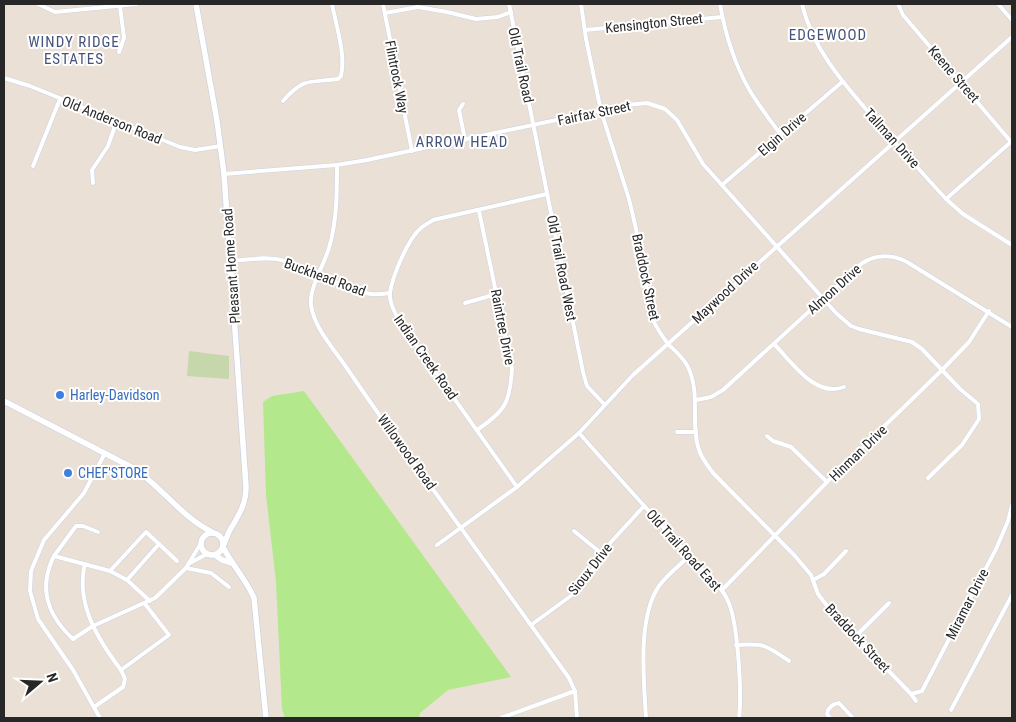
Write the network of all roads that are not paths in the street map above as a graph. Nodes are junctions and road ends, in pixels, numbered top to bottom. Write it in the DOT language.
graph roads {
  1 [pos="38,4"];
  2 [pos="137,4"];
  3 [pos="196,4"];
  4 [pos="332,4"];
  5 [pos="383,4"];
  6 [pos="509,4"];
  7 [pos="581,4"];
  8 [pos="720,4"];
  9 [pos="802,4"];
  10 [pos="898,4"];
  11 [pos="998,4"];
  12 [pos="120,6"];
  13 [pos="511,12"];
  14 [pos="385,13"];
  15 [pos="722,16"];
  16 [pos="1012,20"];
  17 [pos="585,30"];
  18 [pos="1012,37"];
  19 [pos="119,52"];
  20 [pos="4,78"];
  21 [pos="842,82"];
  22 [pos="962,83"];
  23 [pos="60,99"];
  24 [pos="283,101"];
  25 [pos="463,104"];
  26 [pos="601,110"];
  27 [pos="116,123"];
  28 [pos="534,125"];
  29 [pos="781,135"];
  30 [pos="465,140"];
  31 [pos="894,141"];
  32 [pos="1012,142"];
  33 [pos="221,146"];
  34 [pos="412,151"];
  35 [pos="32,166"];
  36 [pos="337,166"];
  37 [pos="224,174"];
  38 [pos="93,183"];
  39 [pos="722,185"];
  40 [pos="547,194"];
  41 [pos="946,199"];
  42 [pos="479,210"];
  43 [pos="776,246"];
  44 [pos="1012,246"];
  45 [pos="231,261"];
  46 [pos="318,273"];
  47 [pos="390,294"];
  48 [pos="497,294"];
  49 [pos="823,299"];
  50 [pos="465,303"];
  51 [pos="988,312"];
  52 [pos="1012,327"];
  53 [pos="669,344"];
  54 [pos="774,344"];
  55 [pos="942,370"];
  56 [pos="844,387"];
  57 [pos="696,400"];
  58 [pos="4,402"];
  59 [pos="604,404"];
  60 [pos="477,430"];
  61 [pos="677,432"];
  62 [pos="696,432"];
  63 [pos="578,433"];
  64 [pos="768,436"];
  65 [pos="105,453"];
  66 [pos="928,478"];
  67 [pos="827,482"];
  68 [pos="518,487"];
  69 [pos="1012,505"];
  70 [pos="644,506"];
  71 [pos="196,524"];
  72 [pos="231,527"];
  73 [pos="461,528"];
  74 [pos="98,532"];
  75 [pos="214,532"];
  76 [pos="574,532"];
  77 [pos="775,536"];
  78 [pos="201,541"];
  79 [pos="159,544"];
  80 [pos="437,544"];
  81 [pos="224,545"];
  82 [pos="846,551"];
  83 [pos="601,553"];
  84 [pos="207,554"];
  85 [pos="215,555"];
  86 [pos="54,556"];
  87 [pos="689,556"];
  88 [pos="177,560"];
  89 [pos="232,563"];
  90 [pos="85,564"];
  91 [pos="187,566"];
  92 [pos="110,571"];
  93 [pos="127,580"];
  94 [pos="813,580"];
  95 [pos="229,587"];
  96 [pos="722,590"];
  97 [pos="1012,595"];
  98 [pos="150,601"];
  99 [pos="889,603"];
  100 [pos="145,604"];
  101 [pos="531,625"];
  102 [pos="92,627"];
  103 [pos="855,637"];
  104 [pos="736,645"];
  105 [pos="789,661"];
  106 [pos="121,670"];
  107 [pos="575,691"];
  108 [pos="911,694"];
  109 [pos="916,701"];
  110 [pos="94,707"];
  111 [pos="951,710"];
  112 [pos="100,718"];
  113 [pos="266,718"];
  114 [pos="501,718"];
  115 [pos="577,718"];
  116 [pos="646,718"];
  117 [pos="739,718"];
  118 [pos="830,718"];
  119 [pos="853,718"];
  1 -- 12 [label="street"];
  2 -- 12 [label="street"];
  3 -- 33 [label="street, Pleasant Home Road"];
  4 -- 24 [label="street"];
  5 -- 14 [label="street, Flintrock Way"];
  6 -- 13 [label="street, Old Trail Road"];
  7 -- 17 [label="street, Braddock Street"];
  8 -- 15 [label="street"];
  9 -- 21 [label="street, Tallman Drive"];
  10 -- 22 [label="street, Keene Street"];
  11 -- 16 [label="street"];
  12 -- 19 [label="street"];
  13 -- 14 [label="street"];
  13 -- 28 [label="street, Old Trail Road"];
  14 -- 34 [label="street, Flintrock Way"];
  15 -- 17 [label="street, Kensington Street"];
  15 -- 29 [label="street"];
  17 -- 26 [label="street, Braddock Street"];
  18 -- 22 [label="street, Maywood Drive"];
  20 -- 23 [label="street, Old Anderson Road"];
  21 -- 29 [label="street, Elgin Drive"];
  21 -- 31 [label="street, Tallman Drive"];
  22 -- 31 [label="street, Maywood Drive"];
  22 -- 32 [label="street, Keene Street"];
  23 -- 27 [label="street, Old Anderson Road"];
  23 -- 35 [label="street"];
  25 -- 30 [label="street"];
  26 -- 28 [label="street, Fairfax Street"];
  26 -- 39 [label="street, Fairfax Street"];
  26 -- 53 [label="street, Braddock Street"];
  27 -- 33 [label="street, Old Anderson Road"];
  27 -- 38 [label="street"];
  28 -- 30 [label="street, Fairfax Street"];
  28 -- 40 [label="street, Old Trail Road West"];
  29 -- 39 [label="street, Elgin Drive"];
  30 -- 34 [label="street, Fairfax Street"];
  31 -- 41 [label="street, Tallman Drive"];
  31 -- 43 [label="street, Maywood Drive"];
  32 -- 41 [label="street"];
  33 -- 37 [label="street, Pleasant Home Road"];
  34 -- 36 [label="street, Fairfax Street"];
  36 -- 37 [label="street, Fairfax Street"];
  36 -- 46 [label="street, Willowood Road"];
  37 -- 45 [label="street, Pleasant Home Road"];
  39 -- 43 [label="street, Fairfax Street"];
  40 -- 42 [label="street"];
  40 -- 59 [label="street, Old Trail Road West"];
  41 -- 44 [label="street, Tallman Drive"];
  42 -- 47 [label="street"];
  42 -- 48 [label="street, Raintree Drive"];
  43 -- 49 [label="street, Fairfax Street"];
  43 -- 53 [label="street, Maywood Drive"];
  45 -- 46 [label="street, Buckhead Road"];
  45 -- 72 [label="street, Pleasant Home Road"];
  46 -- 47 [label="street, Buckhead Road"];
  46 -- 73 [label="street, Willowood Road"];
  47 -- 60 [label="street, Indian Creek Road"];
  48 -- 50 [label="street"];
  48 -- 60 [label="street, Raintree Drive"];
  49 -- 51 [label="street, Almon Drive"];
  49 -- 54 [label="street, Almon Drive"];
  49 -- 55 [label="street, Fairfax Street"];
  51 -- 52 [label="street, Almon Drive"];
  51 -- 55 [label="street, Hinman Drive"];
  53 -- 57 [label="street, Braddock Street"];
  53 -- 59 [label="street, Maywood Drive"];
  54 -- 56 [label="street"];
  54 -- 57 [label="street, Almon Drive"];
  55 -- 66 [label="street, Fairfax Street"];
  55 -- 67 [label="street, Hinman Drive"];
  57 -- 62 [label="street, Braddock Street"];
  58 -- 65 [label="street"];
  59 -- 63 [label="street, Maywood Drive"];
  60 -- 68 [label="street, Indian Creek Road"];
  61 -- 62 [label="street"];
  62 -- 77 [label="street, Braddock Street"];
  63 -- 68 [label="street, Maywood Drive"];
  63 -- 70 [label="street, Old Trail Road East"];
  64 -- 67 [label="street"];
  65 -- 71 [label="street"];
  65 -- 110 [label="street"];
  67 -- 77 [label="street, Hinman Drive"];
  68 -- 73 [label="street, Maywood Drive"];
  69 -- 108 [label="street, Miramar Drive"];
  70 -- 83 [label="street, Sioux Drive"];
  70 -- 87 [label="street, Old Trail Road East"];
  71 -- 75 [label="street"];
  71 -- 78 [label="street"];
  72 -- 75 [label="street"];
  72 -- 81 [label="street, Pleasant Home Road"];
  73 -- 80 [label="street, Maywood Drive"];
  73 -- 101 [label="street, Willowood Road"];
  74 -- 86 [label="street"];
  75 -- 78 [label="street"];
  75 -- 81 [label="street"];
  76 -- 83 [label="street"];
  77 -- 94 [label="street, Braddock Street"];
  77 -- 96 [label="street, Hinman Drive"];
  78 -- 84 [label="street"];
  78 -- 91 [label="street"];
  79 -- 88 [label="street"];
  79 -- 92 [label="street"];
  79 -- 93 [label="street"];
  81 -- 85 [label="street"];
  81 -- 89 [label="street"];
  82 -- 94 [label="street"];
  83 -- 101 [label="street, Sioux Drive"];
  84 -- 85 [label="street"];
  84 -- 91 [label="street"];
  85 -- 89 [label="street"];
  86 -- 90 [label="street"];
  86 -- 102 [label="street"];
  87 -- 96 [label="street, Old Trail Road East"];
  87 -- 116 [label="street"];
  89 -- 113 [label="street"];
  90 -- 92 [label="street"];
  90 -- 102 [label="street"];
  91 -- 95 [label="street"];
  91 -- 98 [label="street"];
  92 -- 93 [label="street"];
  93 -- 98 [label="street"];
  94 -- 103 [label="street, Braddock Street"];
  96 -- 104 [label="street, Old Trail Road East"];
  97 -- 111 [label="street"];
  98 -- 100 [label="street"];
  99 -- 103 [label="street"];
  100 -- 102 [label="street"];
  100 -- 106 [label="street"];
  101 -- 107 [label="street, Willowood Road"];
  102 -- 106 [label="street"];
  103 -- 108 [label="street, Braddock Street"];
  104 -- 105 [label="street"];
  104 -- 117 [label="street, Old Trail Road East"];
  106 -- 110 [label="street"];
  107 -- 114 [label="street"];
  107 -- 115 [label="street, Willowood Road"];
  108 -- 109 [label="street, Braddock Street"];
  110 -- 112 [label="street"];
  118 -- 119 [label="street"];
}
